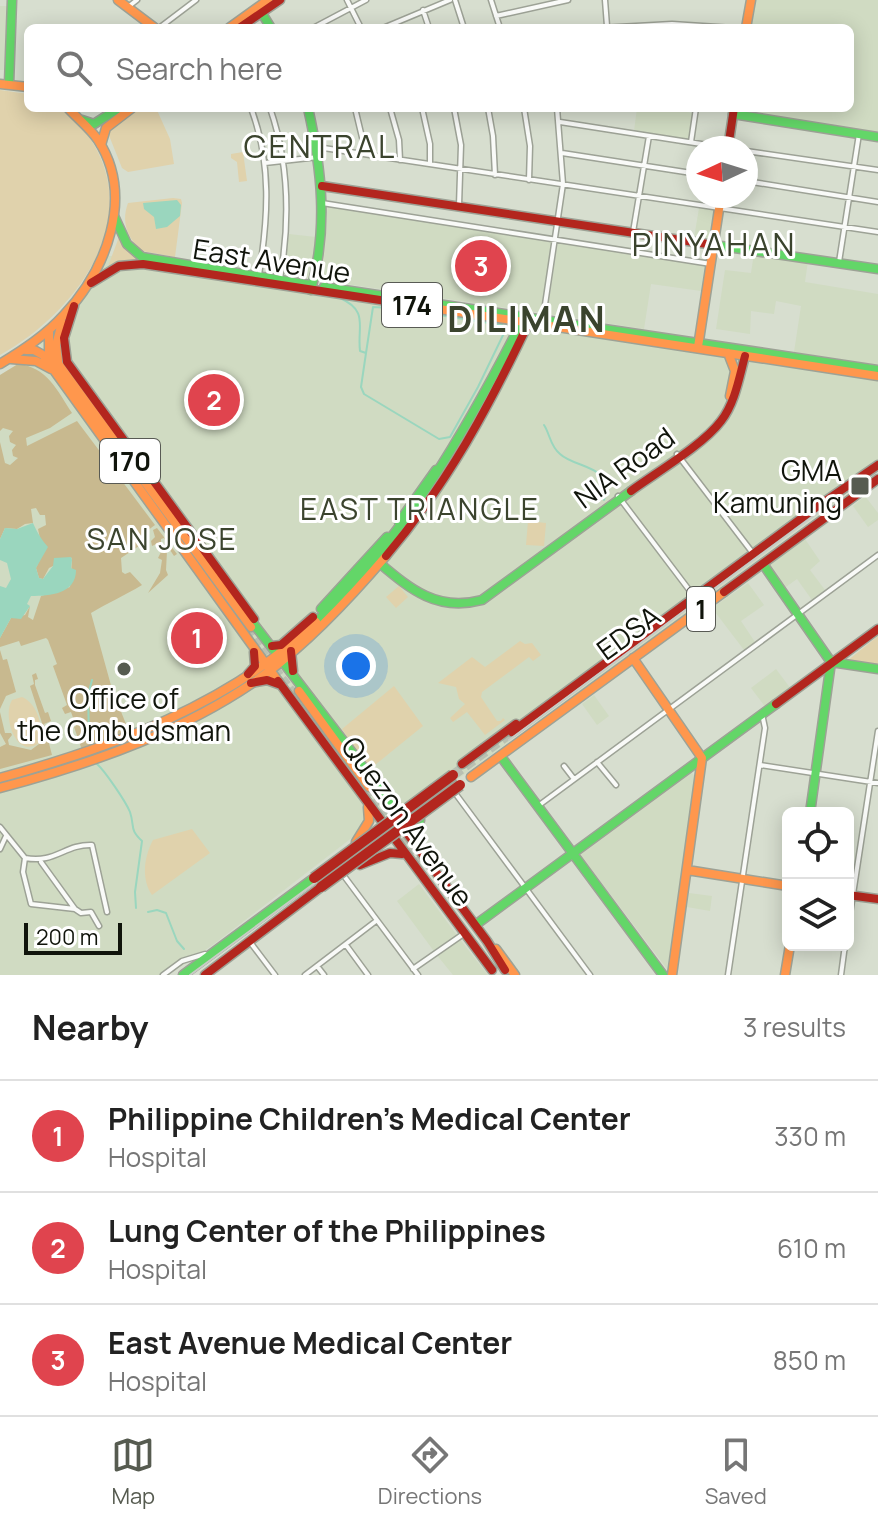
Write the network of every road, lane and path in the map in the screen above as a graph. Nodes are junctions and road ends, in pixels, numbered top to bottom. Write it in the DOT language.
graph roads {
  1 [pos="2,0"];
  2 [pos="12,0"];
  3 [pos="118,0"];
  4 [pos="196,0"];
  5 [pos="268,0"];
  6 [pos="280,0"];
  7 [pos="347,0"];
  8 [pos="366,0"];
  9 [pos="452,0"];
  10 [pos="491,0"];
  11 [pos="568,0"];
  12 [pos="605,0"];
  13 [pos="751,0"];
  14 [pos="133,3"];
  15 [pos="351,8"];
  16 [pos="260,9"];
  17 [pos="423,10"];
  18 [pos="496,16"];
  19 [pos="153,24"];
  20 [pos="163,24"];
  21 [pos="236,24"];
  22 [pos="243,24"];
  23 [pos="269,24"];
  24 [pos="321,24"];
  25 [pos="359,24"];
  26 [pos="398,24"];
  27 [pos="428,24"];
  28 [pos="462,24"];
  29 [pos="499,24"];
  30 [pos="608,24"];
  31 [pos="747,24"];
  32 [pos="4,84"];
  33 [pos="24,86"];
  34 [pos="73,112"];
  35 [pos="113,112"];
  36 [pos="121,112"];
  37 [pos="126,112"];
  38 [pos="252,112"];
  39 [pos="271,112"];
  40 [pos="309,112"];
  41 [pos="356,112"];
  42 [pos="391,112"];
  43 [pos="423,112"];
  44 [pos="455,112"];
  45 [pos="489,112"];
  46 [pos="525,112"];
  47 [pos="558,112"];
  48 [pos="695,112"];
  49 [pos="734,112"];
  50 [pos="739,112"];
  51 [pos="82,120"];
  52 [pos="560,122"];
  53 [pos="104,126"];
  54 [pos="93,132"];
  55 [pos="859,134"];
  56 [pos="649,135"];
  57 [pos="692,136"];
  58 [pos="730,136"];
  59 [pos="878,137"];
  60 [pos="686,141"];
  61 [pos="101,145"];
  62 [pos="318,152"];
  63 [pos="562,153"];
  64 [pos="758,153"];
  65 [pos="366,154"];
  66 [pos="400,160"];
  67 [pos="283,162"];
  68 [pos="265,163"];
  69 [pos="430,164"];
  70 [pos="644,165"];
  71 [pos="854,167"];
  72 [pos="462,170"];
  73 [pos="878,170"];
  74 [pos="686,172"];
  75 [pos="495,175"];
  76 [pos="529,180"];
  77 [pos="758,183"];
  78 [pos="563,184"];
  79 [pos="322,186"];
  80 [pos="639,197"];
  81 [pos="849,197"];
  82 [pos="878,202"];
  83 [pos="322,203"];
  84 [pos="686,203"];
  85 [pos="459,205"];
  86 [pos="719,208"];
  87 [pos="115,218"];
  88 [pos="559,220"];
  89 [pos="844,227"];
  90 [pos="633,232"];
  91 [pos="878,232"];
  92 [pos="555,240"];
  93 [pos="714,243"];
  94 [pos="838,262"];
  95 [pos="711,264"];
  96 [pos="878,269"];
  97 [pos="259,276"];
  98 [pos="280,277"];
  99 [pos="91,283"];
  100 [pos="312,288"];
  101 [pos="74,306"];
  102 [pos="543,318"];
  103 [pos="63,319"];
  104 [pos="524,319"];
  105 [pos="49,332"];
  106 [pos="698,345"];
  107 [pos="26,350"];
  108 [pos="46,353"];
  109 [pos="728,353"];
  110 [pos="745,356"];
  111 [pos="5,361"];
  112 [pos="58,370"];
  113 [pos="878,373"];
  114 [pos="678,455"];
  115 [pos="874,473"];
  116 [pos="619,498"];
  117 [pos="202,554"];
  118 [pos="754,554"];
  119 [pos="878,555"];
  120 [pos="376,558"];
  121 [pos="762,563"];
  122 [pos="695,597"];
  123 [pos="798,614"];
  124 [pos="878,629"];
  125 [pos="247,633"];
  126 [pos="291,651"];
  127 [pos="277,653"];
  128 [pos="633,658"];
  129 [pos="831,662"];
  130 [pos="268,667"];
  131 [pos="878,669"];
  132 [pos="250,679"];
  133 [pos="281,685"];
  134 [pos="296,689"];
  135 [pos="226,693"];
  136 [pos="546,706"];
  137 [pos="669,709"];
  138 [pos="762,714"];
  139 [pos="878,731"];
  140 [pos="531,733"];
  141 [pos="515,737"];
  142 [pos="502,758"];
  143 [pos="702,758"];
  144 [pos="597,762"];
  145 [pos="462,764"];
  146 [pos="760,765"];
  147 [pos="564,766"];
  148 [pos="688,768"];
  149 [pos="816,773"];
  150 [pos="0,778"];
  151 [pos="701,778"];
  152 [pos="574,779"];
  153 [pos="438,782"];
  154 [pos="870,782"];
  155 [pos="878,783"];
  156 [pos="456,784"];
  157 [pos="616,785"];
  158 [pos="0,788"];
  159 [pos="368,788"];
  160 [pos="388,800"];
  161 [pos="409,803"];
  162 [pos="538,806"];
  163 [pos="368,807"];
  164 [pos="811,807"];
  165 [pos="397,815"];
  166 [pos="420,820"];
  167 [pos="382,823"];
  168 [pos="0,827"];
  169 [pos="406,828"];
  170 [pos="6,835"];
  171 [pos="393,838"];
  172 [pos="356,842"];
  173 [pos="420,843"];
  174 [pos="0,849"];
  175 [pos="341,853"];
  176 [pos="573,853"];
  177 [pos="402,854"];
  178 [pos="25,858"];
  179 [pos="330,861"];
  180 [pos="421,861"];
  181 [pos="41,862"];
  182 [pos="352,870"];
  183 [pos="687,870"];
  184 [pos="742,879"];
  185 [pos="853,879"];
  186 [pos="317,883"];
  187 [pos="782,885"];
  188 [pos="525,888"];
  189 [pos="854,896"];
  190 [pos="878,899"];
  191 [pos="69,900"];
  192 [pos="66,909"];
  193 [pos="75,909"];
  194 [pos="107,912"];
  195 [pos="377,920"];
  196 [pos="99,926"];
  197 [pos="261,933"];
  198 [pos="462,935"];
  199 [pos="486,936"];
  200 [pos="250,941"];
  201 [pos="346,944"];
  202 [pos="789,951"];
  203 [pos="844,951"];
  204 [pos="205,954"];
  205 [pos="317,966"];
  206 [pos="413,969"];
  207 [pos="503,971"];
  208 [pos="667,973"];
  209 [pos="163,975"];
  210 [pos="180,975"];
  211 [pos="205,975"];
  212 [pos="275,975"];
  213 [pos="305,975"];
  214 [pos="324,975"];
  215 [pos="368,975"];
  216 [pos="418,975"];
  217 [pos="590,975"];
  218 [pos="728,975"];
  219 [pos="785,975"];
  220 [pos="841,975"];
  1 -- 2 [label="main road"];
  2 -- 32 [label="main road"];
  3 -- 14 [label="main road"];
  4 -- 20 [label="street"];
  5 -- 16 [label="main road"];
  6 -- 16 [label="main road"];
  7 -- 15 [label="street"];
  8 -- 15 [label="street"];
  9 -- 17 [label="street"];
  9 -- 28 [label="street"];
  10 -- 18 [label="street"];
  11 -- 18 [label="street"];
  12 -- 30 [label="street"];
  13 -- 31 [label="main road"];
  14 -- 19 [label="main road"];
  15 -- 24 [label="street"];
  15 -- 25 [label="street"];
  16 -- 21 [label="main road"];
  16 -- 22 [label="main road"];
  16 -- 23 [label="main road"];
  17 -- 26 [label="street"];
  17 -- 27 [label="street"];
  18 -- 29 [label="street"];
  32 -- 33 [label="main road"];
  34 -- 51 [label="main road, 170"];
  35 -- 51 [label="main road"];
  36 -- 53 [label="main road"];
  37 -- 53 [label="main road"];
  38 -- 68 [label="street"];
  39 -- 67 [label="street"];
  40 -- 62 [label="main road"];
  41 -- 65 [label="street"];
  42 -- 66 [label="street"];
  43 -- 69 [label="street"];
  44 -- 72 [label="street"];
  45 -- 75 [label="street"];
  46 -- 76 [label="street"];
  47 -- 52 [label="street"];
  48 -- 57 [label="street"];
  49 -- 58 [label="main road"];
  50 -- 55 [label="main road"];
  51 -- 54 [label="main road, 170"];
  52 -- 56 [label="street"];
  52 -- 63 [label="street"];
  53 -- 54 [label="main road"];
  53 -- 61 [label="main road"];
  54 -- 61 [label="main road, 170"];
  55 -- 59 [label="main road"];
  55 -- 71 [label="street"];
  56 -- 60 [label="street"];
  56 -- 70 [label="street"];
  61 -- 87 [label="main road, 170"];
  62 -- 65 [label="street"];
  62 -- 67 [label="street"];
  62 -- 79 [label="main road"];
  63 -- 70 [label="street"];
  63 -- 78 [label="street"];
  64 -- 71 [label="street"];
  65 -- 66 [label="street"];
  66 -- 69 [label="street"];
  67 -- 68 [label="street"];
  67 -- 98 [label="street"];
  68 -- 97 [label="street"];
  69 -- 72 [label="street"];
  70 -- 74 [label="street"];
  70 -- 80 [label="street"];
  71 -- 73 [label="street"];
  71 -- 81 [label="street"];
  72 -- 75 [label="street"];
  72 -- 85 [label="street"];
  75 -- 76 [label="street"];
  76 -- 78 [label="street"];
  77 -- 81 [label="street"];
  78 -- 80 [label="street"];
  78 -- 88 [label="street"];
  79 -- 83 [label="main road"];
  79 -- 85 [label="main road"];
  80 -- 84 [label="street"];
  80 -- 90 [label="street"];
  81 -- 82 [label="street"];
  81 -- 89 [label="street"];
  83 -- 92 [label="street"];
  83 -- 100 [label="main road"];
  85 -- 88 [label="main road"];
  86 -- 89 [label="street"];
  86 -- 93 [label="main road"];
  87 -- 97 [label="main road, East Avenue / 174"];
  87 -- 99 [label="main road, 170"];
  88 -- 90 [label="main road"];
  88 -- 92 [label="street"];
  89 -- 91 [label="street"];
  89 -- 94 [label="street"];
  90 -- 93 [label="main road"];
  92 -- 95 [label="street"];
  92 -- 102 [label="street"];
  93 -- 94 [label="main road"];
  93 -- 95 [label="main road"];
  94 -- 96 [label="main road"];
  95 -- 106 [label="main road"];
  97 -- 98 [label="main road, East Avenue / 174"];
  98 -- 100 [label="main road, East Avenue / 174"];
  99 -- 100 [label="main road, East Avenue / 174"];
  99 -- 101 [label="main road, 170"];
  100 -- 104 [label="main road, East Avenue / 174"];
  101 -- 103 [label="main road, 170"];
  101 -- 117 [label="main road, Quezon Avenue / 170"];
  102 -- 104 [label="main road, East Avenue / 174"];
  102 -- 106 [label="main road, East Avenue / 174"];
  103 -- 105 [label="main road, 170"];
  103 -- 112 [label="main road"];
  104 -- 106 [label="main road, East Avenue / 174"];
  104 -- 120 [label="main road"];
  104 -- 120 [label="main road"];
  105 -- 107 [label="main road, 170"];
  105 -- 108 [label="main road"];
  106 -- 109 [label="main road, East Avenue / 174"];
  106 -- 113 [label="main road, East Avenue / 174"];
  107 -- 108 [label="main road"];
  107 -- 111 [label="main road, 170"];
  108 -- 112 [label="main road, Quezon Avenue / 170"];
  109 -- 110 [label="main road, East Avenue / 174"];
  109 -- 114 [label="main road, NIA Road"];
  110 -- 113 [label="main road, East Avenue / 174"];
  110 -- 114 [label="main road, NIA Road"];
  111 -- 112 [label="main road, 170"];
  112 -- 117 [label="main road, Quezon Avenue / 170"];
  112 -- 125 [label="main road, Quezon Avenue / 170"];
  114 -- 116 [label="main road, NIA Road"];
  114 -- 118 [label="street"];
  115 -- 118 [label="main road, EDSA / 1"];
  115 -- 121 [label="main road, EDSA / 1"];
  116 -- 120 [label="main road, NIA Road"];
  116 -- 122 [label="street"];
  117 -- 125 [label="main road, Quezon Avenue / 170"];
  117 -- 127 [label="main road, Quezon Avenue / 170"];
  118 -- 122 [label="main road, EDSA / 1"];
  119 -- 123 [label="street"];
  120 -- 126 [label="main road"];
  120 -- 127 [label="main road"];
  121 -- 123 [label="main road"];
  121 -- 128 [label="main road, EDSA / 1"];
  122 -- 136 [label="main road, EDSA / 1"];
  123 -- 129 [label="main road"];
  123 -- 137 [label="street"];
  124 -- 129 [label="main road"];
  125 -- 130 [label="main road, Quezon Avenue / 170"];
  125 -- 132 [label="main road"];
  126 -- 127 [label="main road"];
  126 -- 134 [label="main road"];
  127 -- 130 [label="main road"];
  127 -- 134 [label="main road, Quezon Avenue / 170"];
  128 -- 137 [label="main road"];
  128 -- 140 [label="main road, EDSA / 1"];
  129 -- 131 [label="main road"];
  129 -- 138 [label="main road"];
  129 -- 149 [label="main road"];
  130 -- 132 [label="main road"];
  130 -- 133 [label="main road, Quezon Avenue / 170"];
  132 -- 133 [label="main road"];
  132 -- 135 [label="main road"];
  133 -- 134 [label="main road, Quezon Avenue / 170"];
  134 -- 159 [label="main road, Quezon Avenue / 170"];
  134 -- 160 [label="main road, Quezon Avenue / 170"];
  134 -- 163 [label="main road, Quezon Avenue / 170"];
  134 -- 165 [label="main road, Quezon Avenue / 170"];
  134 -- 167 [label="main road, Quezon Avenue / 170"];
  135 -- 150 [label="main road"];
  135 -- 158 [label="main road"];
  136 -- 141 [label="main road, EDSA / 1"];
  136 -- 145 [label="main road, EDSA / 1"];
  137 -- 143 [label="main road"];
  137 -- 144 [label="street"];
  138 -- 143 [label="main road"];
  138 -- 146 [label="street"];
  139 -- 154 [label="street"];
  140 -- 141 [label="main road, EDSA / 1"];
  140 -- 142 [label="main road, EDSA / 1"];
  141 -- 142 [label="main road, EDSA / 1"];
  142 -- 162 [label="main road"];
  143 -- 148 [label="main road"];
  143 -- 151 [label="main road"];
  144 -- 152 [label="street"];
  144 -- 157 [label="street"];
  146 -- 149 [label="street"];
  146 -- 184 [label="street"];
  147 -- 152 [label="street"];
  148 -- 151 [label="main road"];
  148 -- 176 [label="main road"];
  149 -- 154 [label="street"];
  149 -- 164 [label="main road"];
  151 -- 183 [label="main road"];
  152 -- 162 [label="street"];
  153 -- 156 [label="main road"];
  153 -- 156 [label="main road"];
  153 -- 161 [label="main road"];
  153 -- 165 [label="main road"];
  154 -- 155 [label="street"];
  154 -- 185 [label="street"];
  156 -- 166 [label="main road"];
  156 -- 186 [label="main road, bridge"];
  156 -- 188 [label="street"];
  160 -- 161 [label="main road"];
  160 -- 165 [label="main road, Quezon Avenue / 170"];
  161 -- 165 [label="main road"];
  162 -- 176 [label="main road"];
  163 -- 167 [label="main road, Quezon Avenue / 170"];
  163 -- 172 [label="main road"];
  165 -- 167 [label="main road"];
  165 -- 171 [label="main road"];
  166 -- 169 [label="main road"];
  166 -- 173 [label="main road"];
  167 -- 171 [label="main road, Quezon Avenue / 170"];
  167 -- 172 [label="main road"];
  168 -- 170 [label="street"];
  169 -- 171 [label="main road"];
  169 -- 173 [label="main road, Quezon Avenue"];
  169 -- 199 [label="main road, Quezon Avenue"];
  170 -- 174 [label="street"];
  170 -- 178 [label="street"];
  171 -- 177 [label="main road, Quezon Avenue / 170"];
  171 -- 182 [label="main road"];
  171 -- 207 [label="main road, Quezon Avenue / 170"];
  172 -- 175 [label="main road"];
  173 -- 199 [label="main road, Quezon Avenue"];
  175 -- 179 [label="main road"];
  175 -- 182 [label="main road"];
  176 -- 188 [label="main road"];
  176 -- 208 [label="main road"];
  177 -- 182 [label="main road"];
  177 -- 198 [label="main road, Quezon Avenue / 170"];
  178 -- 181 [label="street"];
  178 -- 192 [label="street"];
  179 -- 182 [label="main road"];
  179 -- 204 [label="main road"];
  180 -- 207 [label="main road, Quezon Avenue"];
  181 -- 191 [label="street"];
  181 -- 194 [label="street"];
  182 -- 195 [label="street"];
  182 -- 197 [label="main road"];
  183 -- 184 [label="main road"];
  183 -- 208 [label="main road"];
  184 -- 187 [label="main road"];
  184 -- 218 [label="street"];
  186 -- 197 [label="main road"];
  186 -- 210 [label="main road"];
  188 -- 199 [label="main road"];
  188 -- 217 [label="street"];
  189 -- 190 [label="main road"];
  191 -- 192 [label="street"];
  191 -- 193 [label="street"];
  192 -- 193 [label="street"];
  193 -- 196 [label="street"];
  195 -- 201 [label="street"];
  195 -- 206 [label="street"];
  197 -- 200 [label="main road"];
  198 -- 206 [label="street"];
  198 -- 207 [label="main road, Quezon Avenue / 170"];
  199 -- 207 [label="main road, Quezon Avenue"];
  199 -- 207 [label="main road, Quezon Avenue"];
  200 -- 211 [label="main road"];
  200 -- 212 [label="street"];
  201 -- 205 [label="street"];
  201 -- 215 [label="street"];
  202 -- 219 [label="main road"];
  203 -- 220 [label="street"];
  204 -- 209 [label="street"];
  204 -- 210 [label="main road"];
  205 -- 213 [label="street"];
  205 -- 214 [label="street"];
  206 -- 216 [label="street"];
}
